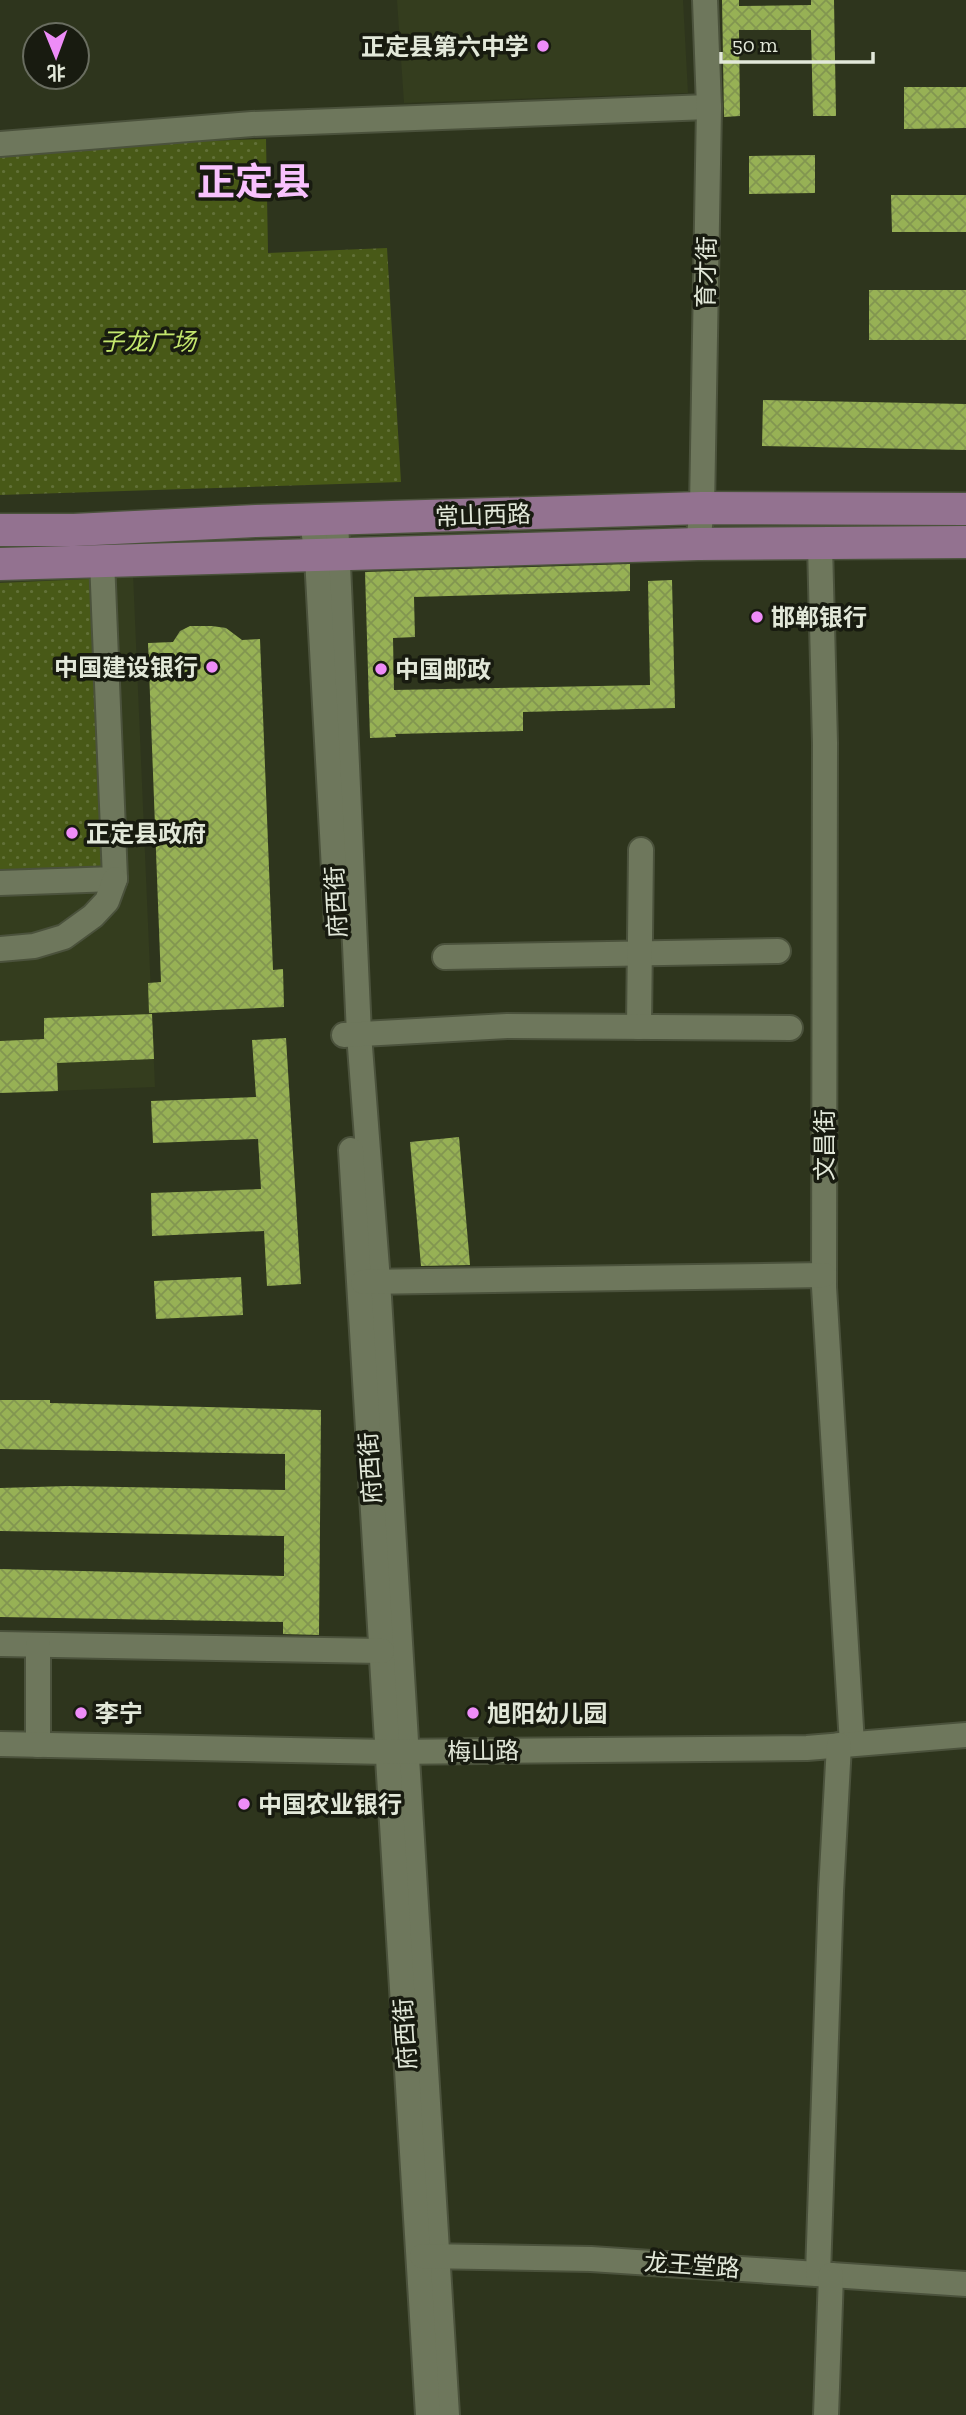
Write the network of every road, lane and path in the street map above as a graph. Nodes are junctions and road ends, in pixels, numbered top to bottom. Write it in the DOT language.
graph roads {
  1 [pos="705,0"];
  2 [pos="709,107"];
  3 [pos="0,144"];
  4 [pos="702,508"];
  5 [pos="966,509"];
  6 [pos="324,521"];
  7 [pos="0,530"];
  8 [pos="966,542"];
  9 [pos="698,544"];
  10 [pos="820,545"];
  11 [pos="327,557"];
  12 [pos="102,560"];
  13 [pos="0,564"];
  14 [pos="641,850"];
  15 [pos="115,879"];
  16 [pos="0,883"];
  17 [pos="0,949"];
  18 [pos="778,951"];
  19 [pos="640,953"];
  20 [pos="445,957"];
  21 [pos="639,1027"];
  22 [pos="790,1028"];
  23 [pos="351,1035"];
  24 [pos="824,1275"];
  25 [pos="368,1282"];
  26 [pos="0,1644"];
  27 [pos="38,1644"];
  28 [pos="382,1651"];
  29 [pos="966,1735"];
  30 [pos="0,1744"];
  31 [pos="38,1745"];
  32 [pos="846,1745"];
  33 [pos="397,1751"];
  34 [pos="428,2256"];
  35 [pos="824,2274"];
  36 [pos="966,2284"];
  37 [pos="428,2415"];
  38 [pos="447,2415"];
  39 [pos="826,2415"];
  1 -- 2 [label="street, 育才街"];
  2 -- 3 [label="street"];
  2 -- 4 [label="street, 育才街"];
  4 -- 5 [label="main road, 常山西路"];
  4 -- 6 [label="main road, 常山西路"];
  4 -- 9 [label="street, 育才街"];
  6 -- 7 [label="main road, 常山西路"];
  6 -- 11 [label="street, 府西街"];
  8 -- 10 [label="main road, 常山西路"];
  9 -- 10 [label="main road, 常山西路"];
  9 -- 11 [label="main road, 常山西路"];
  10 -- 24 [label="street, 文昌街"];
  11 -- 12 [label="main road, 常山西路"];
  11 -- 23 [label="street, 府西街"];
  12 -- 13 [label="main road, 常山西路"];
  12 -- 15 [label="street"];
  14 -- 19 [label="street"];
  15 -- 16 [label="street"];
  15 -- 17 [label="street"];
  18 -- 19 [label="street"];
  19 -- 20 [label="street"];
  19 -- 21 [label="street"];
  21 -- 22 [label="street"];
  21 -- 23 [label="street"];
  23 -- 25 [label="street, 府西街"];
  24 -- 25 [label="street"];
  24 -- 32 [label="street, 文昌街"];
  25 -- 28 [label="street, 府西街"];
  25 -- 33 [label="street"];
  26 -- 27 [label="street"];
  27 -- 28 [label="street"];
  27 -- 31 [label="street"];
  28 -- 33 [label="street, 府西街"];
  29 -- 32 [label="street, 梅山路"];
  30 -- 31 [label="street, 梅山路"];
  31 -- 33 [label="street, 梅山路"];
  32 -- 33 [label="street, 梅山路"];
  32 -- 35 [label="street, 文昌街"];
  33 -- 34 [label="street"];
  34 -- 35 [label="street, 龙王堂路"];
  34 -- 37 [label="street"];
  34 -- 38 [label="street"];
  35 -- 36 [label="street, 龙王堂路"];
  35 -- 39 [label="street, 文昌街"];
}
